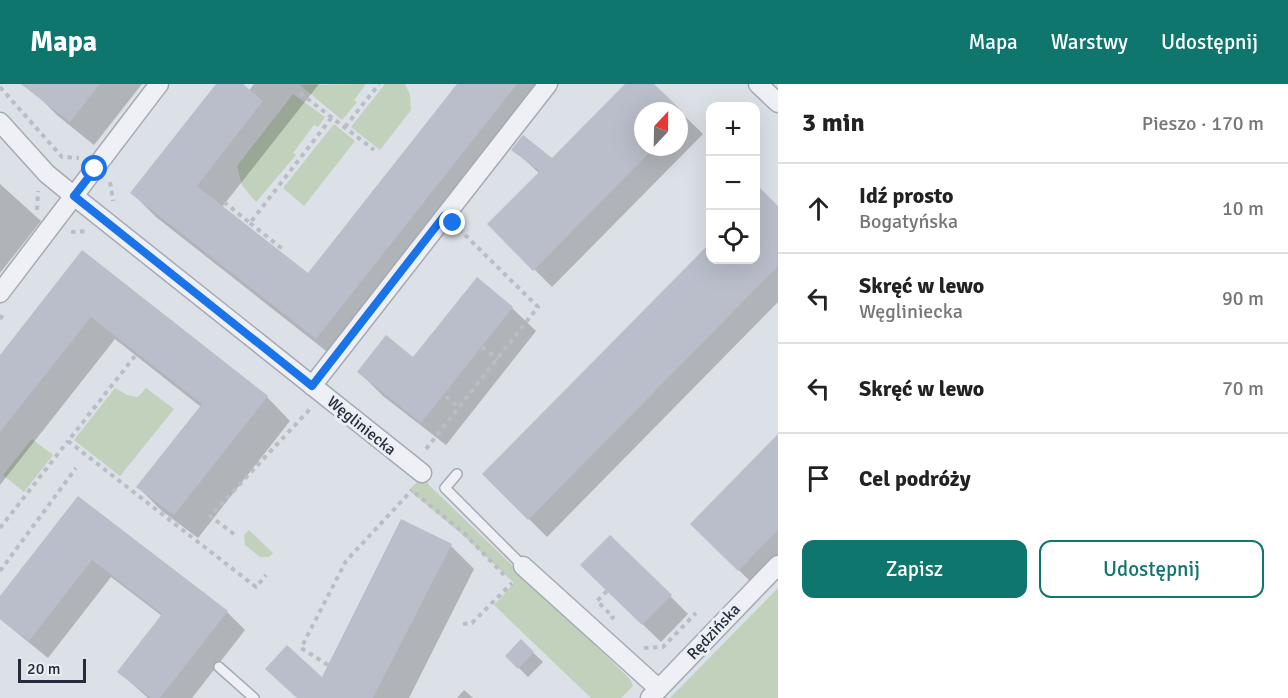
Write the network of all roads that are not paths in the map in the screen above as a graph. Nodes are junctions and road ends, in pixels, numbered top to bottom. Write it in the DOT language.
graph roads {
  1 [pos="159,84"];
  2 [pos="548,84"];
  3 [pos="758,84"];
  4 [pos="778,103"];
  5 [pos="0,122"];
  6 [pos="74,196"];
  7 [pos="0,293"];
  8 [pos="312,386"];
  9 [pos="457,474"];
  10 [pos="415,477"];
  11 [pos="778,565"];
  12 [pos="523,566"];
  13 [pos="219,667"];
  14 [pos="654,693"];
  15 [pos="254,698"];
  1 -- 6 [label="street"];
  2 -- 8 [label="street"];
  3 -- 4 [label="street"];
  5 -- 6 [label="street, Węgliniecka"];
  6 -- 7 [label="street"];
  6 -- 8 [label="street, Węgliniecka"];
  8 -- 10 [label="street, Węgliniecka"];
  9 -- 12 [label="lane"];
  11 -- 14 [label="street, Rędzińska"];
  12 -- 14 [label="street"];
  13 -- 15 [label="lane"];
}
